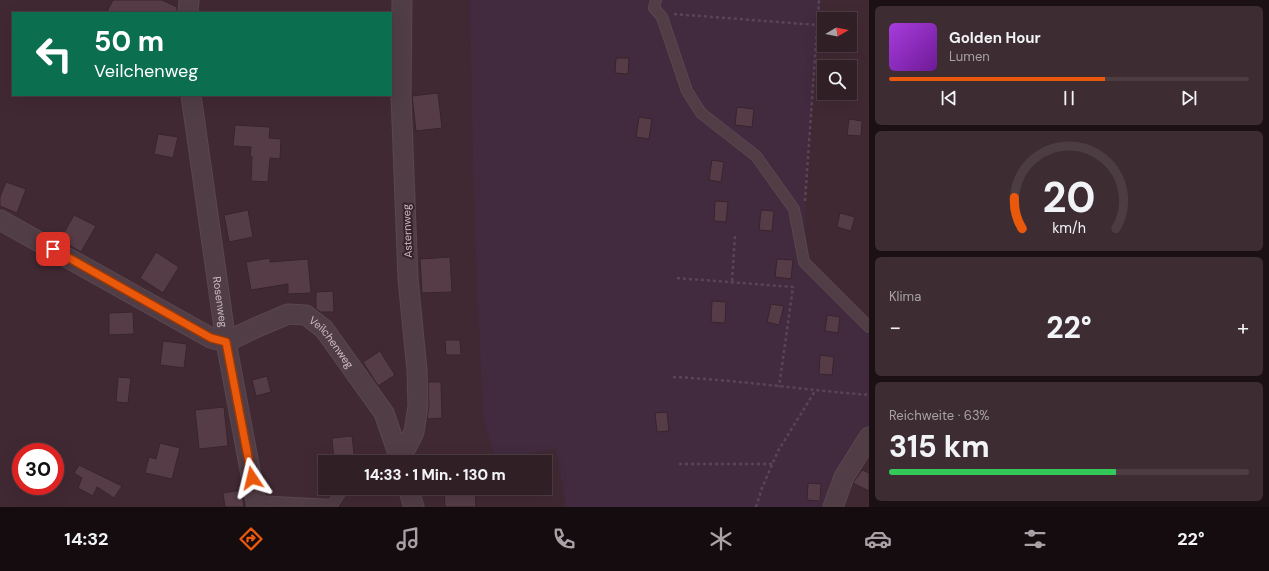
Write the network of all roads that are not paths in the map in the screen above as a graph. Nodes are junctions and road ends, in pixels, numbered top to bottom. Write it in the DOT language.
graph roads {
  1 [pos="189,0"];
  2 [pos="402,0"];
  3 [pos="656,0"];
  4 [pos="188,12"];
  5 [pos="191,96"];
  6 [pos="0,220"];
  7 [pos="869,328"];
  8 [pos="226,342"];
  9 [pos="869,437"];
  10 [pos="399,455"];
  11 [pos="402,455"];
  12 [pos="339,495"];
  13 [pos="410,495"];
  14 [pos="256,504"];
  15 [pos="414,507"];
  16 [pos="833,507"];
  1 -- 4 [label="street"];
  2 -- 11 [label="street, Asternweg"];
  3 -- 7 [label="lane"];
  5 -- 8 [label="street, Rosenweg"];
  6 -- 8 [label="street"];
  8 -- 10 [label="street, Veilchenweg"];
  8 -- 14 [label="street, Rosenweg"];
  9 -- 16 [label="street"];
  12 -- 14 [label="lane"];
  13 -- 15 [label="street"];
}
